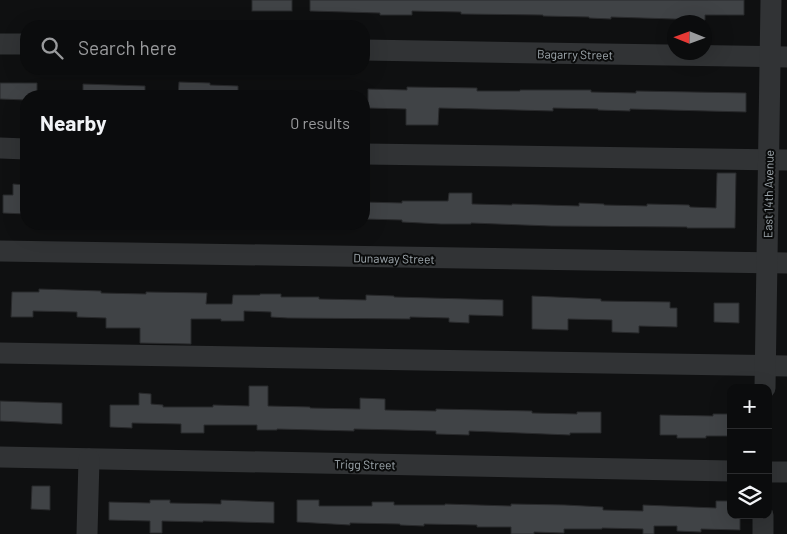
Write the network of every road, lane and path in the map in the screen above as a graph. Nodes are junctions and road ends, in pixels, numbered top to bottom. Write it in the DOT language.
graph roads {
  1 [pos="772,0"];
  2 [pos="0,44"];
  3 [pos="20,44"];
  4 [pos="370,50"];
  5 [pos="779,57"];
  6 [pos="0,148"];
  7 [pos="20,148"];
  8 [pos="370,154"];
  9 [pos="778,160"];
  10 [pos="0,251"];
  11 [pos="777,264"];
  12 [pos="0,353"];
  13 [pos="765,366"];
  14 [pos="787,366"];
  15 [pos="765,384"];
  16 [pos="0,457"];
  17 [pos="89,459"];
  18 [pos="727,471"];
  19 [pos="772,472"];
  20 [pos="787,472"];
  21 [pos="763,519"];
  22 [pos="87,534"];
  23 [pos="763,534"];
  1 -- 5 [label="street, East 14th Avenue"];
  2 -- 3 [label="street"];
  4 -- 5 [label="street, Bagarry Street"];
  5 -- 9 [label="street, East 14th Avenue"];
  6 -- 7 [label="street"];
  8 -- 9 [label="street"];
  9 -- 11 [label="street, East 14th Avenue"];
  10 -- 11 [label="street, Dunaway Street"];
  11 -- 13 [label="street, East 14th Avenue"];
  12 -- 13 [label="street"];
  13 -- 14 [label="street"];
  13 -- 15 [label="street, East 14th Avenue"];
  16 -- 17 [label="street, Trigg Street"];
  17 -- 18 [label="street, Trigg Street"];
  17 -- 22 [label="street"];
  19 -- 20 [label="street"];
  21 -- 23 [label="street"];
}
